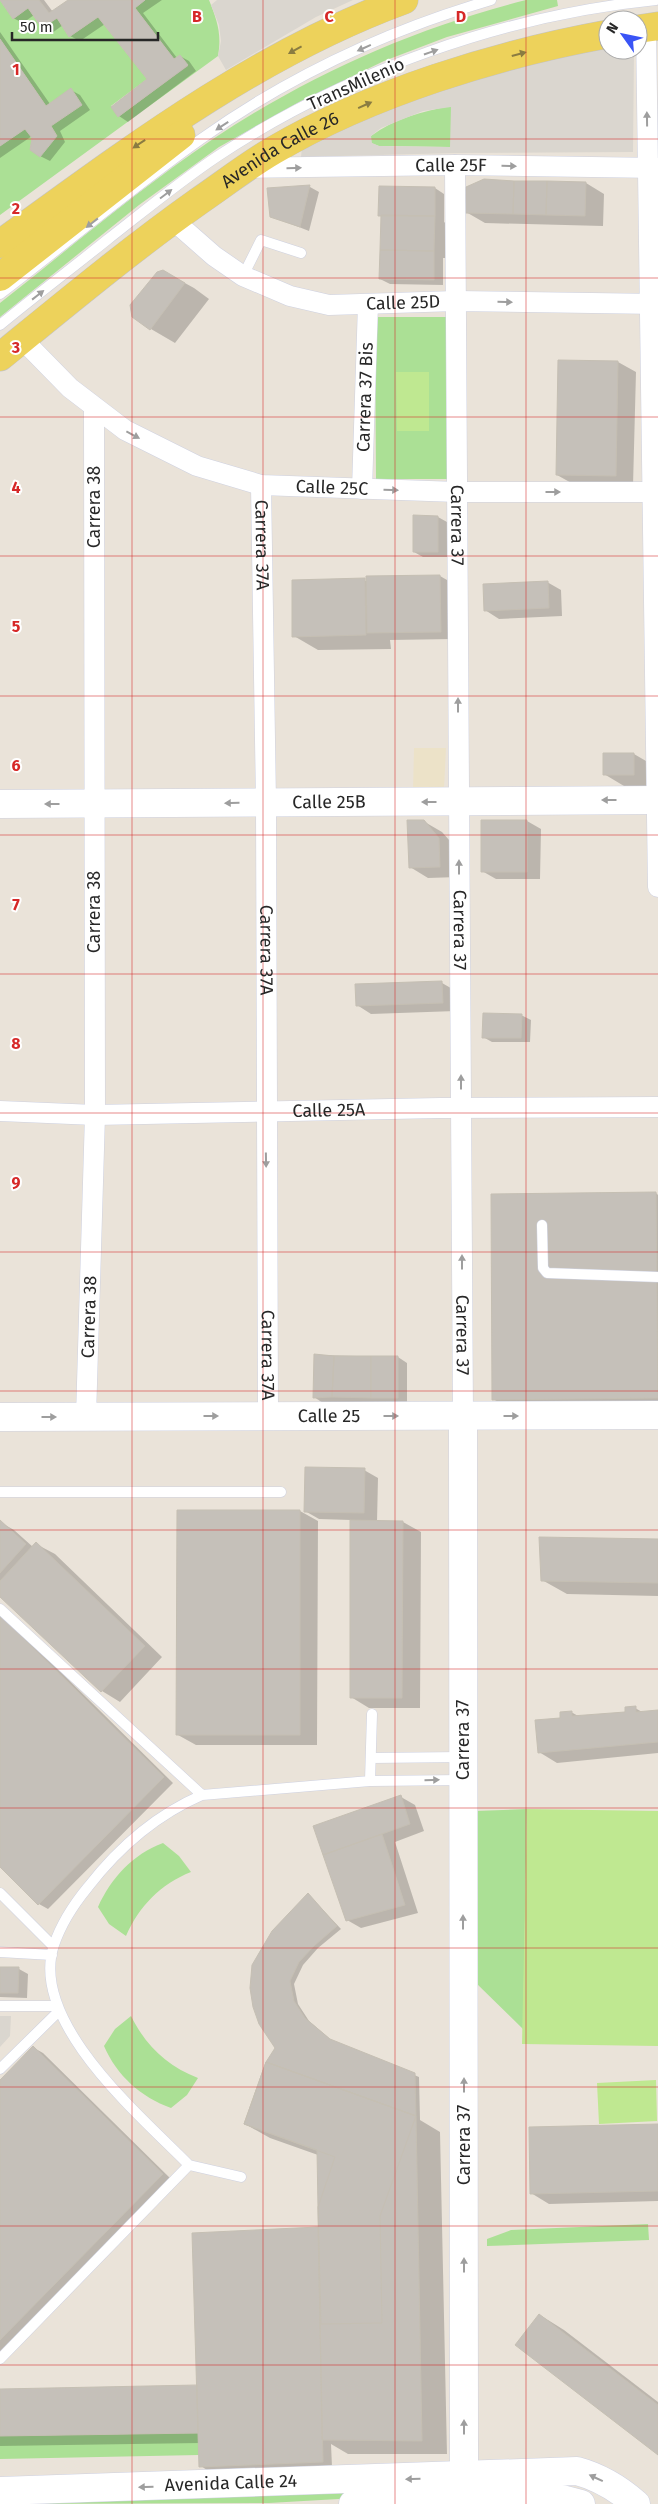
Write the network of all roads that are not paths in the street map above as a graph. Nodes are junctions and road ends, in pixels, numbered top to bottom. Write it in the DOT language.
graph roads {
  1 [pos="404,0"];
  2 [pos="491,0"];
  3 [pos="656,0"];
  4 [pos="598,36"];
  5 [pos="648,50"];
  6 [pos="270,64"];
  7 [pos="455,165"];
  8 [pos="245,168"];
  9 [pos="653,168"];
  10 [pos="173,220"];
  11 [pos="0,244"];
  12 [pos="301,253"];
  13 [pos="0,276"];
  14 [pos="243,276"];
  15 [pos="0,294"];
  16 [pos="456,302"];
  17 [pos="368,304"];
  18 [pos="654,304"];
  19 [pos="11,332"];
  20 [pos="0,357"];
  21 [pos="94,407"];
  22 [pos="261,485"];
  23 [pos="362,489"];
  24 [pos="457,492"];
  25 [pos="655,492"];
  26 [pos="657,800"];
  27 [pos="459,801"];
  28 [pos="266,803"];
  29 [pos="0,804"];
  30 [pos="94,804"];
  31 [pos="658,887"];
  32 [pos="658,1107"];
  33 [pos="461,1108"];
  34 [pos="0,1110"];
  35 [pos="265,1111"];
  36 [pos="95,1115"];
  37 [pos="542,1225"];
  38 [pos="658,1277"];
  39 [pos="658,1415"];
  40 [pos="268,1416"];
  41 [pos="463,1416"];
  42 [pos="0,1417"];
  43 [pos="86,1417"];
  44 [pos="0,1492"];
  45 [pos="281,1492"];
  46 [pos="0,1609"];
  47 [pos="372,1714"];
  48 [pos="371,1758"];
  49 [pos="463,1768"];
  50 [pos="370,1781"];
  51 [pos="202,1795"];
  52 [pos="0,1893"];
  53 [pos="53,1950"];
  54 [pos="0,1952"];
  55 [pos="0,2006"];
  56 [pos="58,2008"];
  57 [pos="0,2069"];
  58 [pos="189,2165"];
  59 [pos="241,2177"];
  60 [pos="0,2359"];
  61 [pos="0,2491"];
  62 [pos="459,2494"];
  63 [pos="352,2504"];
  64 [pos="581,2504"];
  65 [pos="636,2504"];
  1 -- 6 [label="main road, one-way"];
  2 -- 15 [label="lane, TransMilenio, one-way"];
  19 -- 3 [label="lane, TransMilenio, one-way"];
  8 -- 4 [label="main road, Avenida Calle 26, one-way"];
  9 -- 5 [label="street, one-way"];
  6 -- 11 [label="main road, one-way"];
  6 -- 13 [label="main road"];
  8 -- 7 [label="street, Calle 25F, one-way"];
  7 -- 9 [label="street, Calle 25F, one-way"];
  7 -- 16 [label="street, Carrera 37"];
  8 -- 10 [label="main road, Avenida Calle 26"];
  9 -- 18 [label="street"];
  10 -- 14 [label="street, Calle 25D"];
  10 -- 19 [label="main road, Avenida Calle 26"];
  12 -- 14 [label="lane"];
  14 -- 17 [label="street, Calle 25D"];
  16 -- 17 [label="street, Calle 25D"];
  16 -- 18 [label="street, Calle 25D, one-way"];
  16 -- 24 [label="street, Carrera 37"];
  17 -- 23 [label="street, Carrera 37 Bis"];
  18 -- 25 [label="street"];
  19 -- 20 [label="main road, Avenida Calle 26"];
  19 -- 21 [label="street, Calle 25C"];
  21 -- 22 [label="street, Calle 25C, one-way"];
  21 -- 30 [label="street, Carrera 38"];
  22 -- 23 [label="street, Calle 25C"];
  22 -- 28 [label="street, Carrera 37A"];
  23 -- 24 [label="street, Calle 25C, one-way"];
  24 -- 25 [label="street, Calle 25C, one-way"];
  27 -- 24 [label="street, Carrera 37, one-way"];
  25 -- 26 [label="street"];
  26 -- 27 [label="street, Calle 25B, one-way"];
  26 -- 31 [label="street"];
  27 -- 28 [label="street, Calle 25B, one-way"];
  33 -- 27 [label="street, Carrera 37, one-way"];
  28 -- 30 [label="street, Calle 25B, one-way"];
  28 -- 35 [label="street, Carrera 37A"];
  30 -- 29 [label="street, Calle 25B, one-way"];
  30 -- 36 [label="street, Carrera 38"];
  32 -- 33 [label="street, Calle 25A"];
  33 -- 35 [label="street, Calle 25A"];
  41 -- 33 [label="street, Carrera 37, one-way"];
  34 -- 36 [label="street, Calle 25A"];
  35 -- 36 [label="street, Calle 25A"];
  35 -- 40 [label="street, Carrera 37A, one-way"];
  36 -- 43 [label="street, Carrera 38"];
  37 -- 38 [label="lane"];
  41 -- 39 [label="street, Calle 25, one-way"];
  40 -- 41 [label="street, Calle 25, one-way"];
  43 -- 40 [label="street, Calle 25, one-way"];
  41 -- 49 [label="street, Carrera 37"];
  42 -- 43 [label="street, Calle 25, one-way"];
  44 -- 45 [label="lane"];
  46 -- 51 [label="lane"];
  47 -- 48 [label="lane"];
  48 -- 49 [label="lane"];
  48 -- 50 [label="lane"];
  50 -- 49 [label="lane, one-way"];
  62 -- 49 [label="street, Carrera 37, one-way"];
  50 -- 51 [label="lane"];
  51 -- 53 [label="lane"];
  52 -- 53 [label="lane"];
  53 -- 54 [label="lane"];
  53 -- 56 [label="lane"];
  55 -- 56 [label="lane"];
  56 -- 57 [label="lane"];
  56 -- 58 [label="lane"];
  58 -- 59 [label="lane"];
  58 -- 60 [label="lane"];
  62 -- 61 [label="street, Avenida Calle 24, one-way"];
  62 -- 63 [label="street"];
  62 -- 64 [label="street"];
  65 -- 62 [label="street, one-way"];
}
